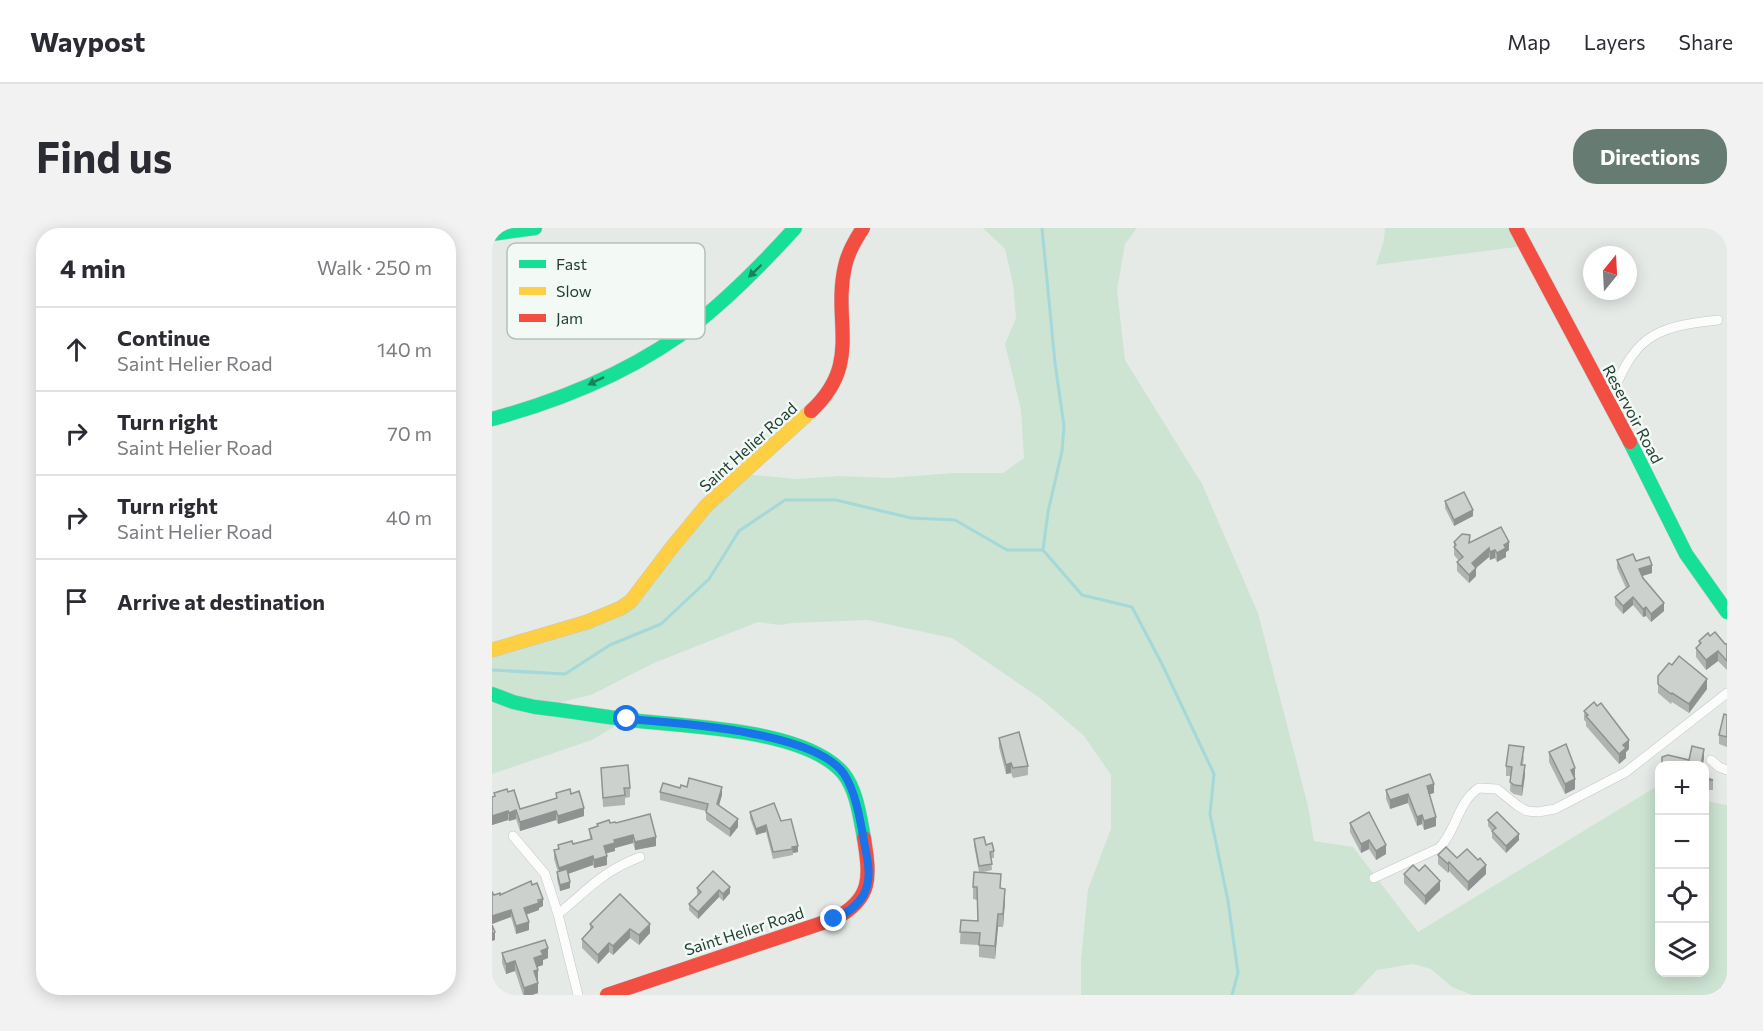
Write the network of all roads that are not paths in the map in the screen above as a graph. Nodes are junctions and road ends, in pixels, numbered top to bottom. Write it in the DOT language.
graph roads {
  1 [pos="535,228"];
  2 [pos="795,228"];
  3 [pos="862,228"];
  4 [pos="1516,228"];
  5 [pos="492,234"];
  6 [pos="705,316"];
  7 [pos="1718,320"];
  8 [pos="672,339"];
  9 [pos="1609,402"];
  10 [pos="492,419"];
  11 [pos="1727,612"];
  12 [pos="492,650"];
  13 [pos="1727,693"];
  14 [pos="492,694"];
  15 [pos="1711,760"];
  16 [pos="1727,770"];
  17 [pos="513,836"];
  18 [pos="640,857"];
  19 [pos="1374,878"];
  20 [pos="558,914"];
  21 [pos="578,995"];
  22 [pos="607,995"];
  1 -- 5 [label="main road"];
  2 -- 6 [label="main road, one-way"];
  3 -- 12 [label="main road, Saint Helier Road"];
  4 -- 9 [label="main road, Reservoir Road"];
  7 -- 9 [label="street"];
  8 -- 10 [label="main road, one-way"];
  9 -- 11 [label="main road, Reservoir Road"];
  13 -- 19 [label="street"];
  14 -- 22 [label="main road, Saint Helier Road"];
  15 -- 16 [label="street"];
  17 -- 20 [label="street"];
  18 -- 20 [label="street"];
  20 -- 21 [label="street"];
}
